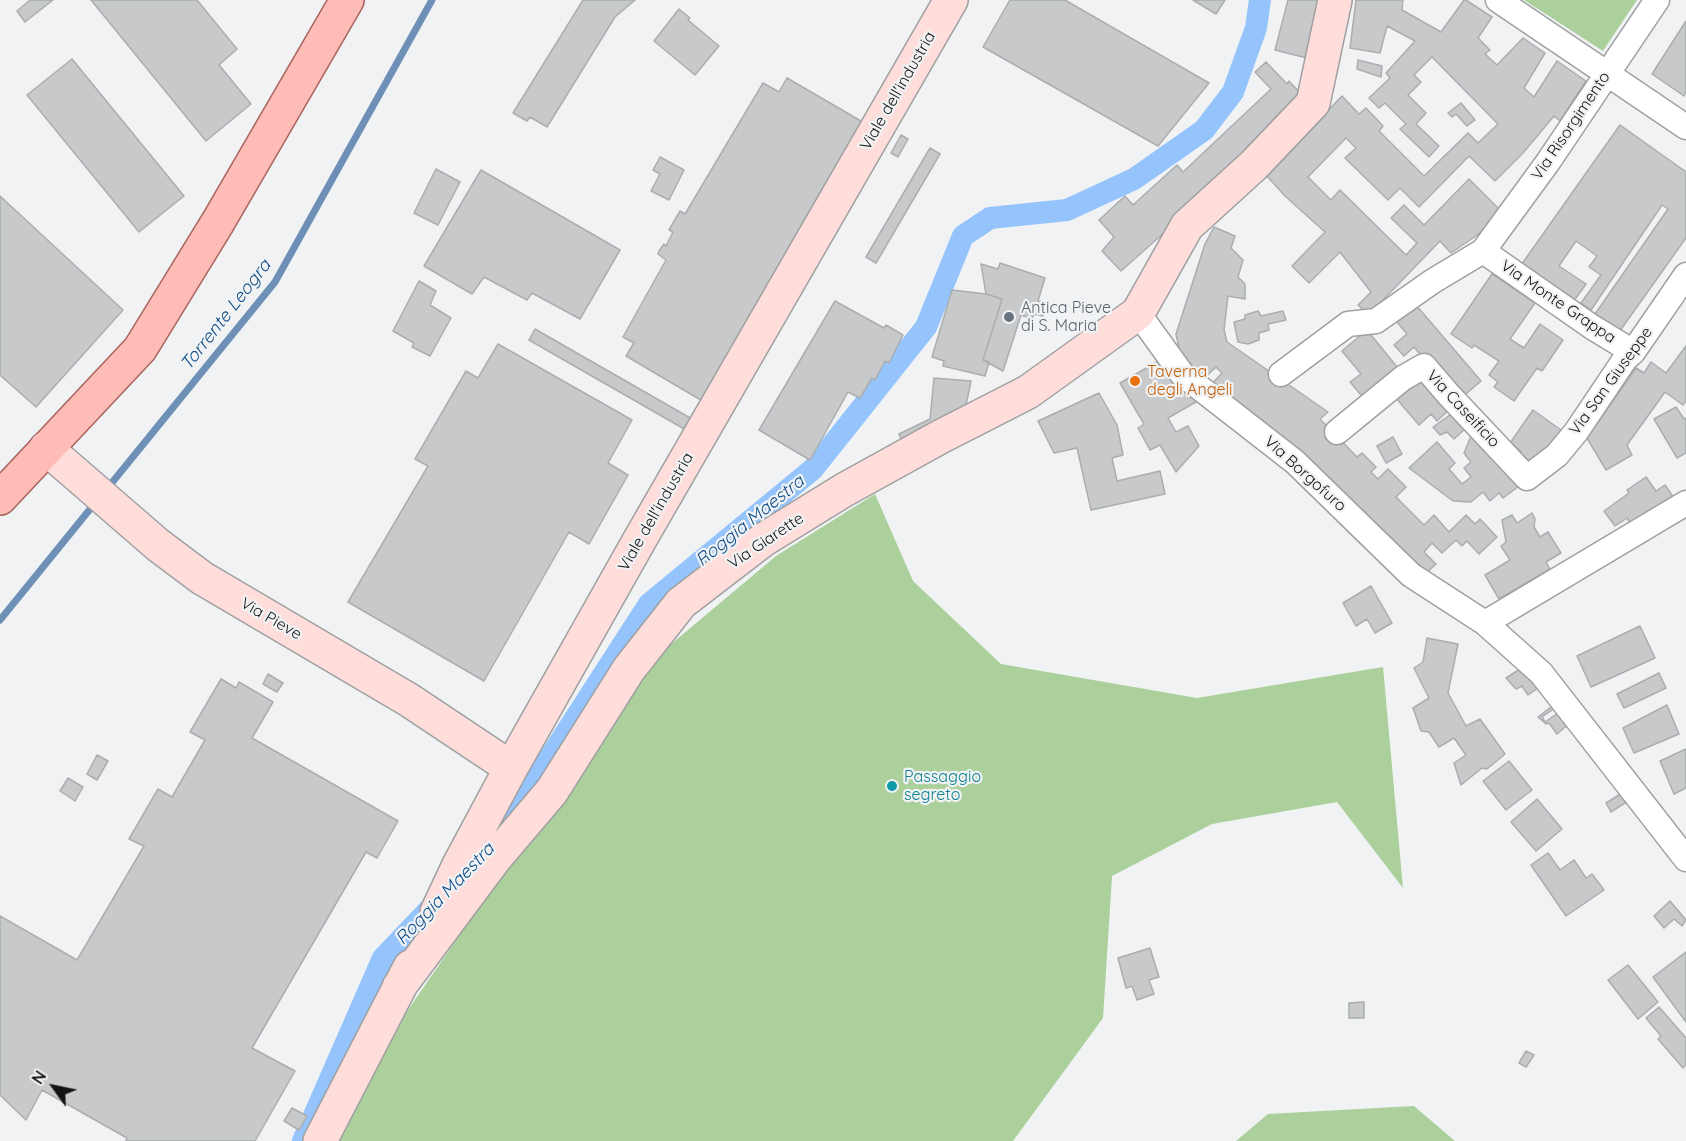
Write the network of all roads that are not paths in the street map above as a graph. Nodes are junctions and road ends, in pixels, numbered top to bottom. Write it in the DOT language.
graph roads {
  1 [pos="347,0"];
  2 [pos="951,0"];
  3 [pos="1335,0"];
  4 [pos="1497,0"];
  5 [pos="1657,0"];
  6 [pos="1606,74"];
  7 [pos="1686,127"];
  8 [pos="1484,250"];
  9 [pos="1686,275"];
  10 [pos="1138,313"];
  11 [pos="1633,352"];
  12 [pos="1281,374"];
  13 [pos="1337,432"];
  14 [pos="46,448"];
  15 [pos="1527,478"];
  16 [pos="0,498"];
  17 [pos="1686,503"];
  18 [pos="1485,623"];
  19 [pos="511,768"];
  20 [pos="1686,859"];
  21 [pos="399,987"];
  22 [pos="321,1141"];
  1 -- 14 [label="main road"];
  2 -- 19 [label="street, Viale dell'industria"];
  3 -- 10 [label="street"];
  4 -- 6 [label="street"];
  5 -- 6 [label="street, Via Risorgimento"];
  6 -- 7 [label="street"];
  6 -- 8 [label="street, Via Risorgimento"];
  8 -- 11 [label="street, Via Monte Grappa"];
  8 -- 12 [label="street"];
  9 -- 11 [label="street, Via San Giuseppe"];
  10 -- 18 [label="street, Via Borgofuro"];
  10 -- 21 [label="street, Via Giarette"];
  11 -- 15 [label="street, Via San Giuseppe"];
  13 -- 15 [label="street, Via Caseificio"];
  14 -- 16 [label="main road"];
  14 -- 19 [label="street, Via Pieve"];
  17 -- 18 [label="street"];
  18 -- 20 [label="street, Via Borgofuro"];
  19 -- 21 [label="street, Viale dell'industria"];
  21 -- 22 [label="street, Viale dell'industria"];
}
